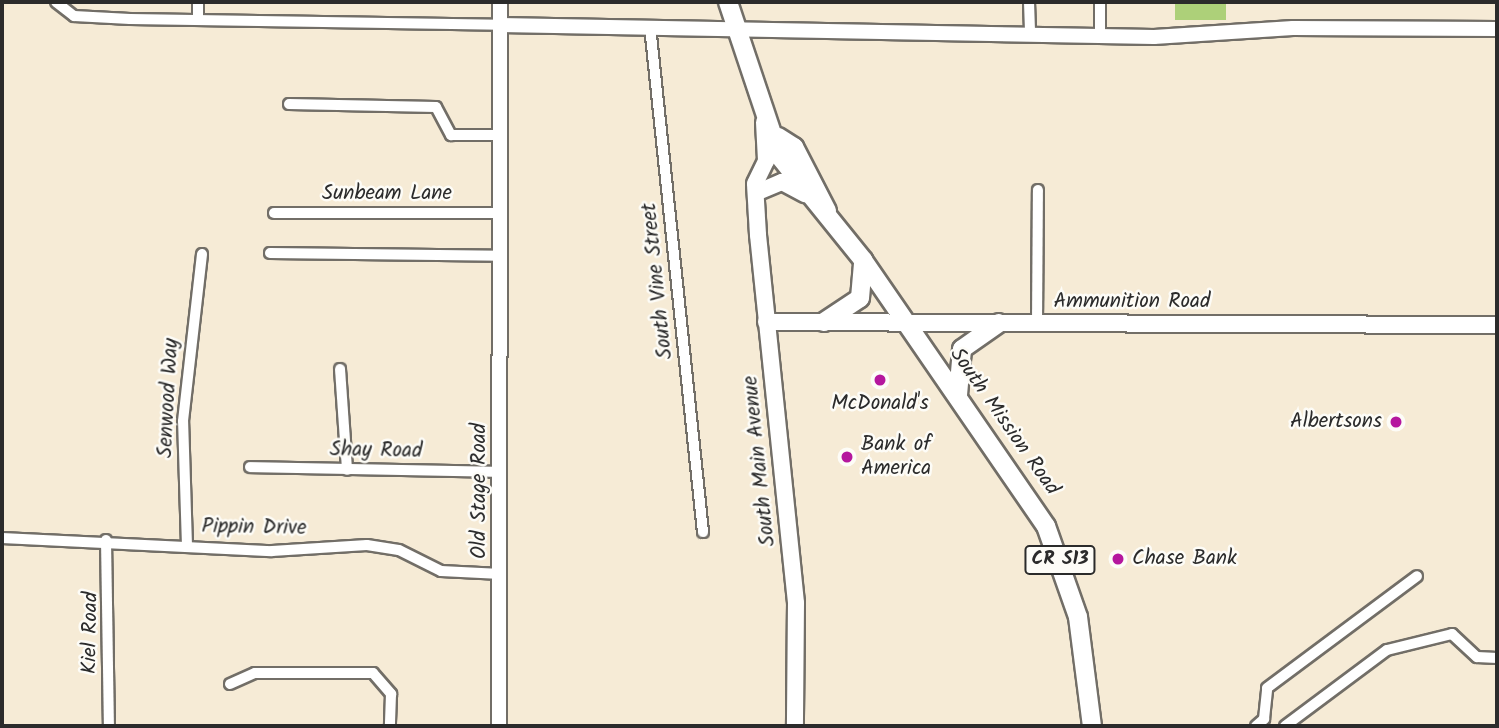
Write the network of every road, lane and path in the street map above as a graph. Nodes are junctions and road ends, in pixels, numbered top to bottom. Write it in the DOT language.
graph roads {
  1 [pos="56,2"];
  2 [pos="198,2"];
  3 [pos="500,2"];
  4 [pos="728,2"];
  5 [pos="1030,2"];
  6 [pos="1100,2"];
  7 [pos="198,20"];
  8 [pos="500,25"];
  9 [pos="650,26"];
  10 [pos="736,27"];
  11 [pos="1497,29"];
  12 [pos="1030,31"];
  13 [pos="1100,32"];
  14 [pos="289,104"];
  15 [pos="763,105"];
  16 [pos="500,135"];
  17 [pos="778,137"];
  18 [pos="1038,190"];
  19 [pos="758,191"];
  20 [pos="805,194"];
  21 [pos="827,211"];
  22 [pos="274,213"];
  23 [pos="500,213"];
  24 [pos="270,253"];
  25 [pos="202,254"];
  26 [pos="500,256"];
  27 [pos="863,260"];
  28 [pos="766,322"];
  29 [pos="824,322"];
  30 [pos="906,322"];
  31 [pos="999,323"];
  32 [pos="1037,323"];
  33 [pos="1497,326"];
  34 [pos="340,369"];
  35 [pos="958,396"];
  36 [pos="250,467"];
  37 [pos="347,470"];
  38 [pos="501,472"];
  39 [pos="703,532"];
  40 [pos="2,538"];
  41 [pos="106,540"];
  42 [pos="187,546"];
  43 [pos="501,574"];
  44 [pos="1417,576"];
  45 [pos="1497,658"];
  46 [pos="229,684"];
  47 [pos="109,726"];
  48 [pos="390,726"];
  49 [pos="499,726"];
  50 [pos="796,726"];
  51 [pos="1091,726"];
  52 [pos="1256,726"];
  53 [pos="1286,726"];
  1 -- 7 [label="street"];
  2 -- 7 [label="street"];
  3 -- 8 [label="street, Old Stage Road"];
  4 -- 10 [label="main road, South Mission Road / CR S13"];
  5 -- 12 [label="street"];
  6 -- 13 [label="street"];
  7 -- 8 [label="street"];
  8 -- 9 [label="street"];
  8 -- 16 [label="street, Old Stage Road"];
  9 -- 10 [label="street"];
  9 -- 39 [label="street, South Vine Street"];
  10 -- 12 [label="street"];
  10 -- 15 [label="main road, South Mission Road / CR S13"];
  11 -- 13 [label="street"];
  12 -- 13 [label="street"];
  14 -- 16 [label="street"];
  15 -- 17 [label="main road, South Mission Road / CR S13"];
  15 -- 19 [label="main road, South Main Avenue"];
  16 -- 23 [label="street, Old Stage Road"];
  17 -- 20 [label="main road, South Mission Road / CR S13"];
  17 -- 21 [label="main road, South Mission Road / CR S13"];
  18 -- 32 [label="street"];
  19 -- 20 [label="main road"];
  19 -- 28 [label="main road, South Main Avenue"];
  20 -- 21 [label="main road, South Mission Road / CR S13"];
  21 -- 27 [label="main road, South Mission Road / CR S13"];
  22 -- 23 [label="street, Sunbeam Lane"];
  23 -- 26 [label="street, Old Stage Road"];
  24 -- 26 [label="street"];
  25 -- 42 [label="street, Senwood Way"];
  26 -- 38 [label="street, Old Stage Road"];
  27 -- 29 [label="main road"];
  27 -- 30 [label="main road, South Mission Road / CR S13"];
  28 -- 29 [label="main road, Ammunition Road"];
  28 -- 50 [label="main road, South Main Avenue"];
  29 -- 30 [label="main road, Ammunition Road"];
  30 -- 31 [label="main road, Ammunition Road"];
  30 -- 35 [label="main road, South Mission Road / CR S13"];
  31 -- 32 [label="main road, Ammunition Road"];
  31 -- 35 [label="main road"];
  32 -- 33 [label="main road, Ammunition Road"];
  34 -- 37 [label="street"];
  35 -- 51 [label="main road, South Mission Road / CR S13"];
  36 -- 37 [label="street, Shay Road"];
  37 -- 38 [label="street, Shay Road"];
  38 -- 43 [label="street, Old Stage Road"];
  40 -- 41 [label="street, Pippin Drive"];
  41 -- 42 [label="street, Pippin Drive"];
  41 -- 47 [label="street, Kiel Road"];
  42 -- 43 [label="street, Pippin Drive"];
  43 -- 49 [label="street, Old Stage Road"];
  44 -- 52 [label="street"];
  45 -- 53 [label="street"];
  46 -- 48 [label="street"];
}
